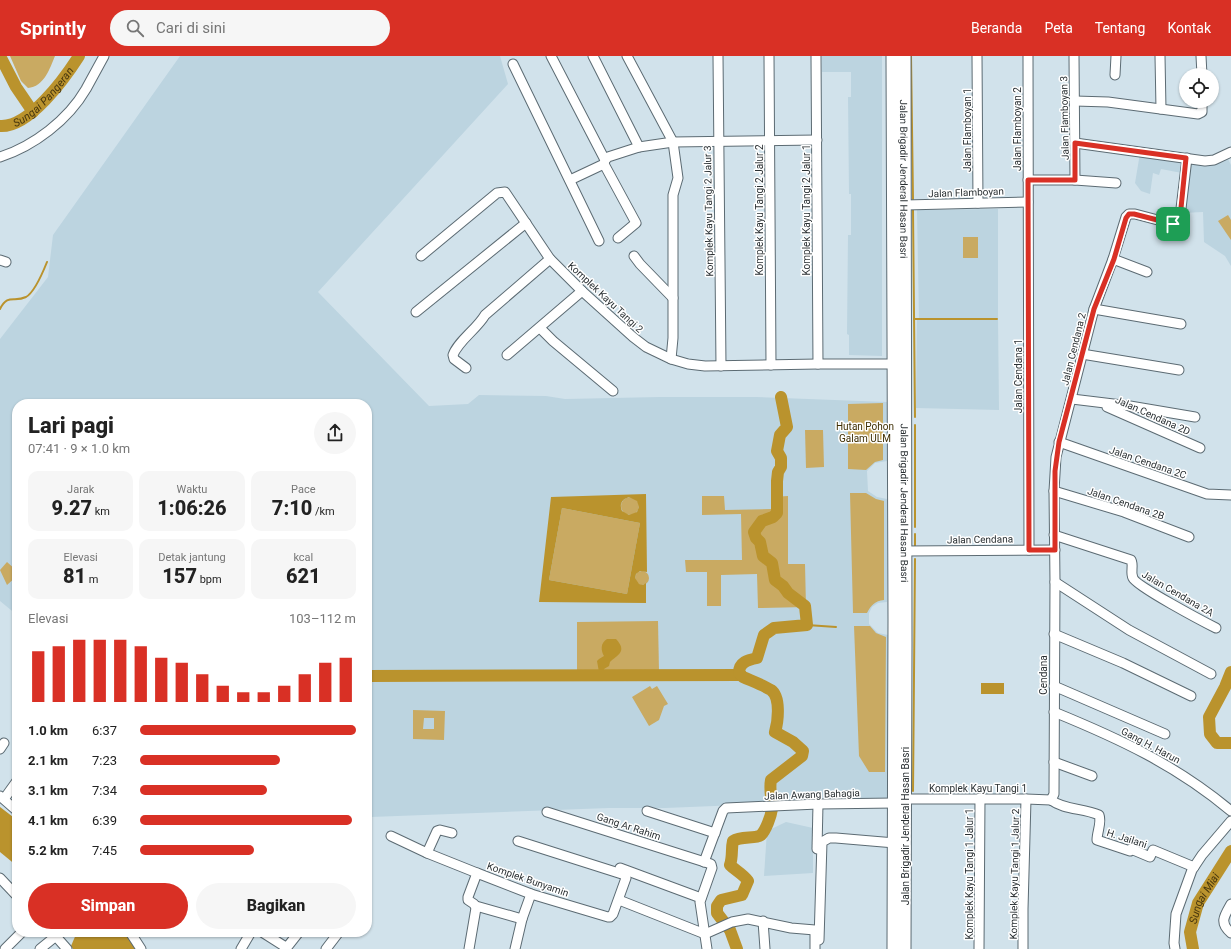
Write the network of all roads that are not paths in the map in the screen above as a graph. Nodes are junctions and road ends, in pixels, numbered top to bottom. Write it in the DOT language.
graph roads {
  1 [pos="104,56"];
  2 [pos="551,56"];
  3 [pos="592,56"];
  4 [pos="627,56"];
  5 [pos="718,56"];
  6 [pos="769,56"];
  7 [pos="816,56"];
  8 [pos="893,56"];
  9 [pos="904,56"];
  10 [pos="978,56"];
  11 [pos="1028,56"];
  12 [pos="1074,56"];
  13 [pos="1116,56"];
  14 [pos="1160,56"];
  15 [pos="1201,56"];
  16 [pos="513,64"];
  17 [pos="1202,68"];
  18 [pos="1115,75"];
  19 [pos="1075,101"];
  20 [pos="1202,108"];
  21 [pos="1161,109"];
  22 [pos="769,140"];
  23 [pos="817,140"];
  24 [pos="718,141"];
  25 [pos="673,142"];
  26 [pos="1075,143"];
  27 [pos="639,147"];
  28 [pos="899,155"];
  29 [pos="1230,155"];
  30 [pos="0,157"];
  31 [pos="1186,158"];
  32 [pos="604,162"];
  33 [pos="570,180"];
  34 [pos="1028,180"];
  35 [pos="1075,180"];
  36 [pos="1116,183"];
  37 [pos="1028,202"];
  38 [pos="978,203"];
  39 [pos="905,205"];
  40 [pos="526,223"];
  41 [pos="618,238"];
  42 [pos="599,241"];
  43 [pos="421,256"];
  44 [pos="634,256"];
  45 [pos="550,259"];
  46 [pos="1114,259"];
  47 [pos="1147,272"];
  48 [pos="582,291"];
  49 [pos="673,298"];
  50 [pos="1094,309"];
  51 [pos="416,312"];
  52 [pos="1181,324"];
  53 [pos="540,328"];
  54 [pos="1082,354"];
  55 [pos="507,355"];
  56 [pos="671,359"];
  57 [pos="771,364"];
  58 [pos="818,364"];
  59 [pos="894,364"];
  60 [pos="721,366"];
  61 [pos="466,368"];
  62 [pos="1179,370"];
  63 [pos="613,391"];
  64 [pos="1072,399"];
  65 [pos="1096,402"];
  66 [pos="1195,417"];
  67 [pos="1059,442"];
  68 [pos="1200,448"];
  69 [pos="1054,491"];
  70 [pos="1231,495"];
  71 [pos="1054,535"];
  72 [pos="1189,537"];
  73 [pos="1029,550"];
  74 [pos="1055,550"];
  75 [pos="905,551"];
  76 [pos="1056,582"];
  77 [pos="1216,628"];
  78 [pos="1054,634"];
  79 [pos="1211,674"];
  80 [pos="1054,686"];
  81 [pos="1191,696"];
  82 [pos="1054,712"];
  83 [pos="1165,734"];
  84 [pos="1054,762"];
  85 [pos="1092,776"];
  86 [pos="12,787"];
  87 [pos="2,798"];
  88 [pos="980,798"];
  89 [pos="1026,799"];
  90 [pos="1051,800"];
  91 [pos="900,801"];
  92 [pos="818,804"];
  93 [pos="12,807"];
  94 [pos="647,811"];
  95 [pos="1231,811"];
  96 [pos="548,812"];
  97 [pos="1231,821"];
  98 [pos="452,833"];
  99 [pos="715,833"];
  100 [pos="391,836"];
  101 [pos="518,841"];
  102 [pos="894,843"];
  103 [pos="562,849"];
  104 [pos="427,853"];
  105 [pos="704,862"];
  106 [pos="1194,867"];
  107 [pos="477,873"];
  108 [pos="0,878"];
  109 [pos="12,891"];
  110 [pos="531,894"];
  111 [pos="701,898"];
  112 [pos="619,900"];
  113 [pos="899,902"];
  114 [pos="1231,904"];
  115 [pos="476,906"];
  116 [pos="522,919"];
  117 [pos="763,921"];
  118 [pos="814,930"];
  119 [pos="1231,933"];
  120 [pos="704,934"];
  121 [pos="17,937"];
  122 [pos="51,937"];
  123 [pos="57,937"];
  124 [pos="133,937"];
  125 [pos="248,937"];
  126 [pos="270,937"];
  127 [pos="295,937"];
  128 [pos="335,937"];
  129 [pos="816,946"];
  130 [pos="5,949"];
  131 [pos="40,949"];
  132 [pos="67,949"];
  133 [pos="141,949"];
  134 [pos="241,949"];
  135 [pos="326,949"];
  136 [pos="469,949"];
  137 [pos="515,949"];
  138 [pos="707,949"];
  139 [pos="764,949"];
  140 [pos="894,949"];
  141 [pos="904,949"];
  142 [pos="979,949"];
  143 [pos="1023,949"];
  144 [pos="1174,949"];
  1 -- 30 [label="street"];
  2 -- 32 [label="street"];
  3 -- 27 [label="street"];
  4 -- 25 [label="street"];
  5 -- 24 [label="street, Komplek Kayu Tangi 2 Jalur 3"];
  6 -- 22 [label="street, Komplek Kayu Tangi 2 Jalur 2"];
  7 -- 23 [label="street, Komplek Kayu Tangi 2 Jalur 1"];
  8 -- 28 [label="highway, Jalan Brigadir Jenderal Hasan Basri"];
  9 -- 28 [label="highway, Jalan Brigadir Jenderal Hasan Basri"];
  10 -- 38 [label="street, Jalan Flamboyan 1"];
  11 -- 34 [label="street, Jalan Flamboyan 2"];
  12 -- 19 [label="street, Jalan Flamboyan 3"];
  13 -- 18 [label="street"];
  14 -- 21 [label="street"];
  15 -- 17 [label="street"];
  16 -- 33 [label="street"];
  19 -- 21 [label="street"];
  19 -- 26 [label="street, Jalan Flamboyan 3"];
  20 -- 21 [label="street"];
  22 -- 23 [label="street"];
  22 -- 24 [label="street"];
  22 -- 57 [label="street, Komplek Kayu Tangi 2 Jalur 2"];
  23 -- 58 [label="street, Komplek Kayu Tangi 2 Jalur 1"];
  24 -- 25 [label="street"];
  24 -- 60 [label="street, Komplek Kayu Tangi 2 Jalur 3"];
  25 -- 27 [label="street"];
  25 -- 49 [label="street"];
  26 -- 31 [label="street"];
  26 -- 35 [label="street, Jalan Flamboyan 3"];
  27 -- 32 [label="street"];
  28 -- 39 [label="highway, Jalan Brigadir Jenderal Hasan Basri"];
  28 -- 59 [label="highway, Jalan Brigadir Jenderal Hasan Basri"];
  29 -- 31 [label="street"];
  31 -- 46 [label="street, Jalan Cendana 2"];
  32 -- 33 [label="street"];
  32 -- 41 [label="street"];
  33 -- 42 [label="street"];
  34 -- 35 [label="street"];
  34 -- 37 [label="street, Jalan Flamboyan 2"];
  35 -- 36 [label="street"];
  37 -- 38 [label="street, Jalan Flamboyan"];
  37 -- 73 [label="street, Jalan Cendana 1"];
  38 -- 39 [label="street, Jalan Flamboyan"];
  39 -- 75 [label="highway, Jalan Brigadir Jenderal Hasan Basri"];
  40 -- 43 [label="street, Komplek Kayu Tangi 2"];
  40 -- 45 [label="street, Komplek Kayu Tangi 2"];
  40 -- 51 [label="street"];
  44 -- 49 [label="street"];
  45 -- 48 [label="street, Komplek Kayu Tangi 2"];
  45 -- 61 [label="street"];
  46 -- 47 [label="street"];
  46 -- 50 [label="street, Jalan Cendana 2"];
  48 -- 53 [label="street"];
  48 -- 56 [label="street, Komplek Kayu Tangi 2"];
  49 -- 56 [label="street"];
  50 -- 52 [label="street"];
  50 -- 54 [label="street, Jalan Cendana 2"];
  53 -- 55 [label="street"];
  53 -- 63 [label="street"];
  54 -- 62 [label="street"];
  54 -- 64 [label="street, Jalan Cendana 2"];
  56 -- 60 [label="street, Komplek Kayu Tangi 2"];
  57 -- 58 [label="street, Komplek Kayu Tangi 2"];
  57 -- 60 [label="street, Komplek Kayu Tangi 2"];
  58 -- 59 [label="street, Komplek Kayu Tangi 2"];
  59 -- 91 [label="highway, Jalan Brigadir Jenderal Hasan Basri"];
  64 -- 65 [label="street, Jalan Cendana 2D"];
  64 -- 67 [label="street, Jalan Cendana 2"];
  65 -- 66 [label="street, Jalan Cendana 2D"];
  65 -- 68 [label="street, Jalan Cendana 2D"];
  67 -- 69 [label="street, Jalan Cendana 2"];
  67 -- 70 [label="street, Jalan Cendana 2C"];
  69 -- 71 [label="street, Jalan Cendana 2"];
  69 -- 72 [label="street, Jalan Cendana 2B"];
  71 -- 74 [label="street, Jalan Cendana 2"];
  71 -- 77 [label="street, Jalan Cendana 2A"];
  73 -- 74 [label="street, Jalan Cendana"];
  73 -- 75 [label="street, Jalan Cendana"];
  74 -- 76 [label="street, Cendana"];
  75 -- 91 [label="highway, Jalan Brigadir Jenderal Hasan Basri"];
  76 -- 78 [label="street, Cendana"];
  76 -- 79 [label="street"];
  78 -- 80 [label="street, Cendana"];
  78 -- 81 [label="street"];
  80 -- 82 [label="street, Cendana"];
  80 -- 83 [label="street"];
  82 -- 84 [label="street, Cendana"];
  82 -- 95 [label="street, Gang H. Harun"];
  84 -- 85 [label="street"];
  84 -- 90 [label="street, Cendana"];
  86 -- 87 [label="street"];
  87 -- 93 [label="street"];
  88 -- 89 [label="street, Komplek Kayu Tangi 1"];
  88 -- 91 [label="street, Komplek Kayu Tangi 1"];
  88 -- 142 [label="street, Komplek Kayu Tangi 1 Jalur 1"];
  89 -- 90 [label="street, Komplek Kayu Tangi 1"];
  89 -- 143 [label="street, Komplek Kayu Tangi 1 Jalur 2"];
  90 -- 106 [label="street, H. Jailani"];
  91 -- 92 [label="street, Jalan Awang Bahagia"];
  91 -- 102 [label="highway, Jalan Brigadir Jenderal Hasan Basri"];
  91 -- 113 [label="highway, Jalan Brigadir Jenderal Hasan Basri"];
  92 -- 99 [label="street, Jalan Awang Bahagia"];
  92 -- 118 [label="street"];
  94 -- 99 [label="street"];
  96 -- 105 [label="street, Gang Ar Rahim"];
  97 -- 106 [label="street"];
  98 -- 104 [label="street"];
  99 -- 105 [label="street"];
  100 -- 104 [label="street"];
  101 -- 112 [label="street"];
  102 -- 113 [label="highway, Jalan Brigadir Jenderal Hasan Basri"];
  102 -- 129 [label="street"];
  103 -- 111 [label="street"];
  104 -- 107 [label="street"];
  105 -- 111 [label="street"];
  106 -- 144 [label="street"];
  107 -- 110 [label="street, Komplek Bunyamin"];
  107 -- 115 [label="street, Komplek Bunyamin"];
  108 -- 109 [label="street"];
  110 -- 112 [label="street, Komplek Bunyamin"];
  110 -- 116 [label="street"];
  111 -- 120 [label="street"];
  112 -- 120 [label="street"];
  113 -- 140 [label="highway, Jalan Brigadir Jenderal Hasan Basri"];
  113 -- 141 [label="highway, Jalan Brigadir Jenderal Hasan Basri"];
  114 -- 119 [label="street"];
  115 -- 116 [label="street"];
  115 -- 136 [label="street, Komplek Bunyamin"];
  116 -- 137 [label="street"];
  117 -- 118 [label="street"];
  117 -- 120 [label="street"];
  117 -- 139 [label="street"];
  118 -- 129 [label="street"];
  120 -- 138 [label="street"];
  121 -- 130 [label="street"];
  122 -- 131 [label="street"];
  123 -- 132 [label="street"];
  124 -- 133 [label="street"];
  125 -- 134 [label="street"];
  126 -- 127 [label="street"];
  128 -- 135 [label="street"];
}
